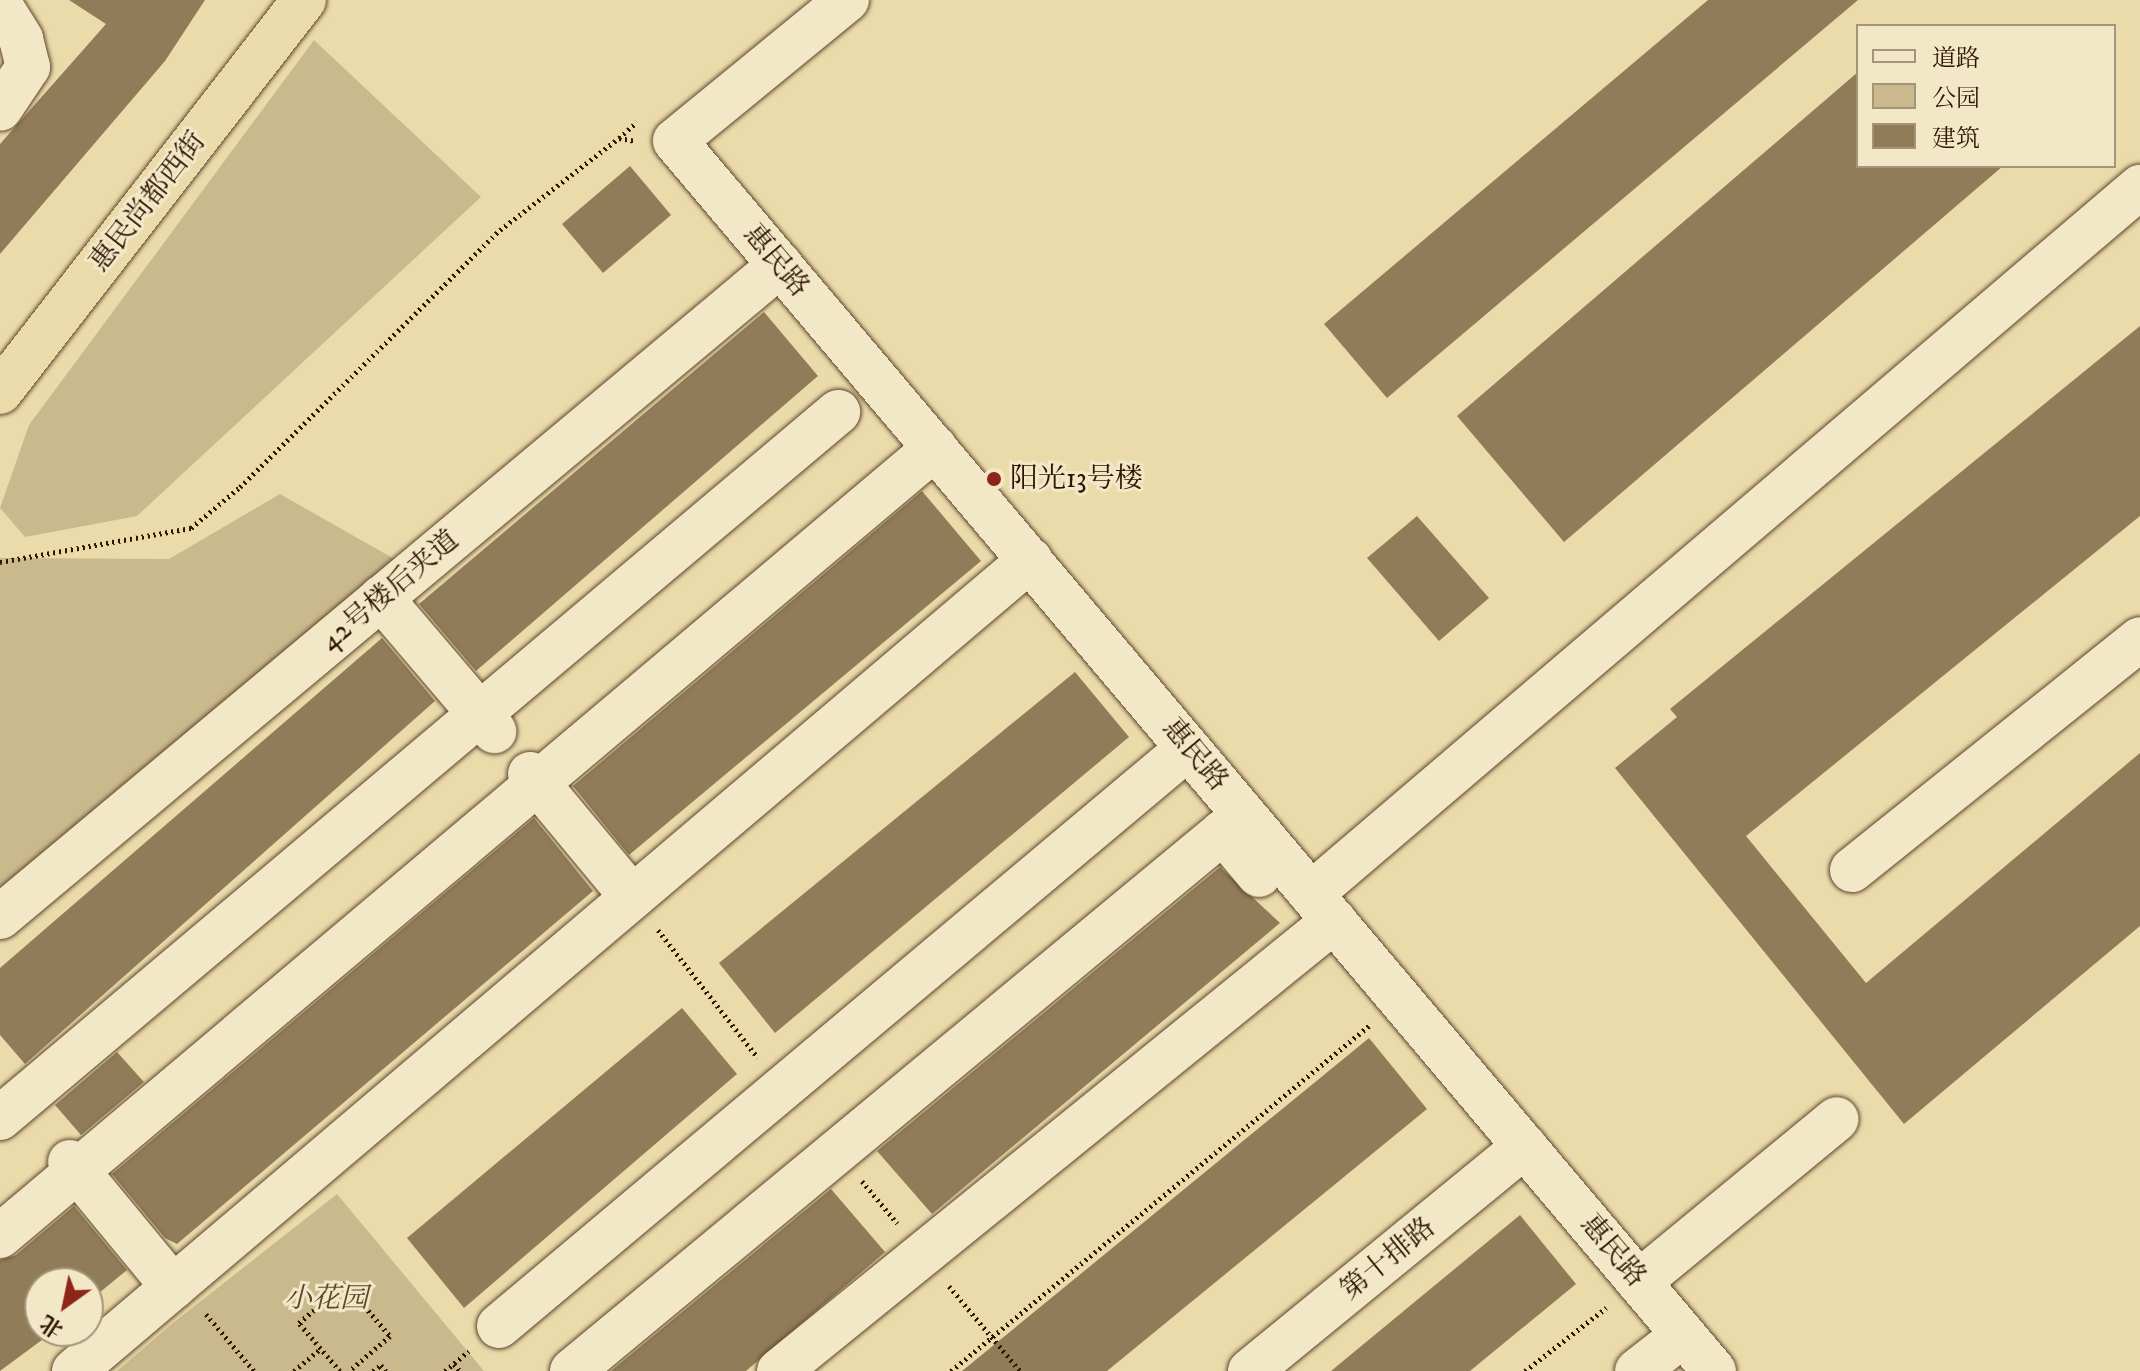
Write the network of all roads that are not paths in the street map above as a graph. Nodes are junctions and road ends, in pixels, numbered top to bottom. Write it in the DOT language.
graph roads {
  1 [pos="847,0"];
  2 [pos="293,4"];
  3 [pos="0,5"];
  4 [pos="0,109"];
  5 [pos="2140,187"];
  6 [pos="780,265"];
  7 [pos="0,392"];
  8 [pos="838,412"];
  9 [pos="935,448"];
  10 [pos="1030,560"];
  11 [pos="381,598"];
  12 [pos="2140,639"];
  13 [pos="487,722"];
  14 [pos="1188,748"];
  15 [pos="534,779"];
  16 [pos="1852,870"];
  17 [pos="632,897"];
  18 [pos="0,917"];
  19 [pos="1319,918"];
  20 [pos="7,1099"];
  21 [pos="1837,1119"];
  22 [pos="1525,1146"];
  23 [pos="74,1167"];
  24 [pos="0,1236"];
  25 [pos="173,1287"];
  26 [pos="1629,1290"];
  27 [pos="499,1326"];
  28 [pos="1683,1335"];
  29 [pos="74,1371"];
  30 [pos="572,1371"];
  31 [pos="779,1371"];
  32 [pos="1250,1371"];
  33 [pos="1637,1371"];
  34 [pos="1714,1371"];
  1 -- 6 [label="street, 惠民路"];
  2 -- 7 [label="highway, 惠民尚都西街"];
  3 -- 4 [label="street"];
  5 -- 19 [label="street"];
  6 -- 9 [label="street, 惠民路"];
  6 -- 11 [label="street, 42号楼后夹道"];
  8 -- 13 [label="street"];
  9 -- 10 [label="street, 惠民路"];
  9 -- 15 [label="street"];
  10 -- 14 [label="street, 惠民路"];
  10 -- 17 [label="street"];
  11 -- 13 [label="street"];
  11 -- 18 [label="street, 42号楼后夹道"];
  12 -- 16 [label="street"];
  13 -- 20 [label="street"];
  14 -- 19 [label="street, 惠民路"];
  14 -- 27 [label="street"];
  15 -- 17 [label="street"];
  15 -- 23 [label="street"];
  17 -- 25 [label="street"];
  19 -- 22 [label="street, 惠民路"];
  19 -- 30 [label="street"];
  19 -- 31 [label="street"];
  21 -- 26 [label="street"];
  22 -- 26 [label="street, 惠民路"];
  22 -- 32 [label="street, 第十排路"];
  23 -- 24 [label="street"];
  23 -- 25 [label="street"];
  25 -- 29 [label="street"];
  26 -- 28 [label="street, 惠民路"];
  28 -- 33 [label="street"];
  28 -- 34 [label="street, 惠民路"];
}
